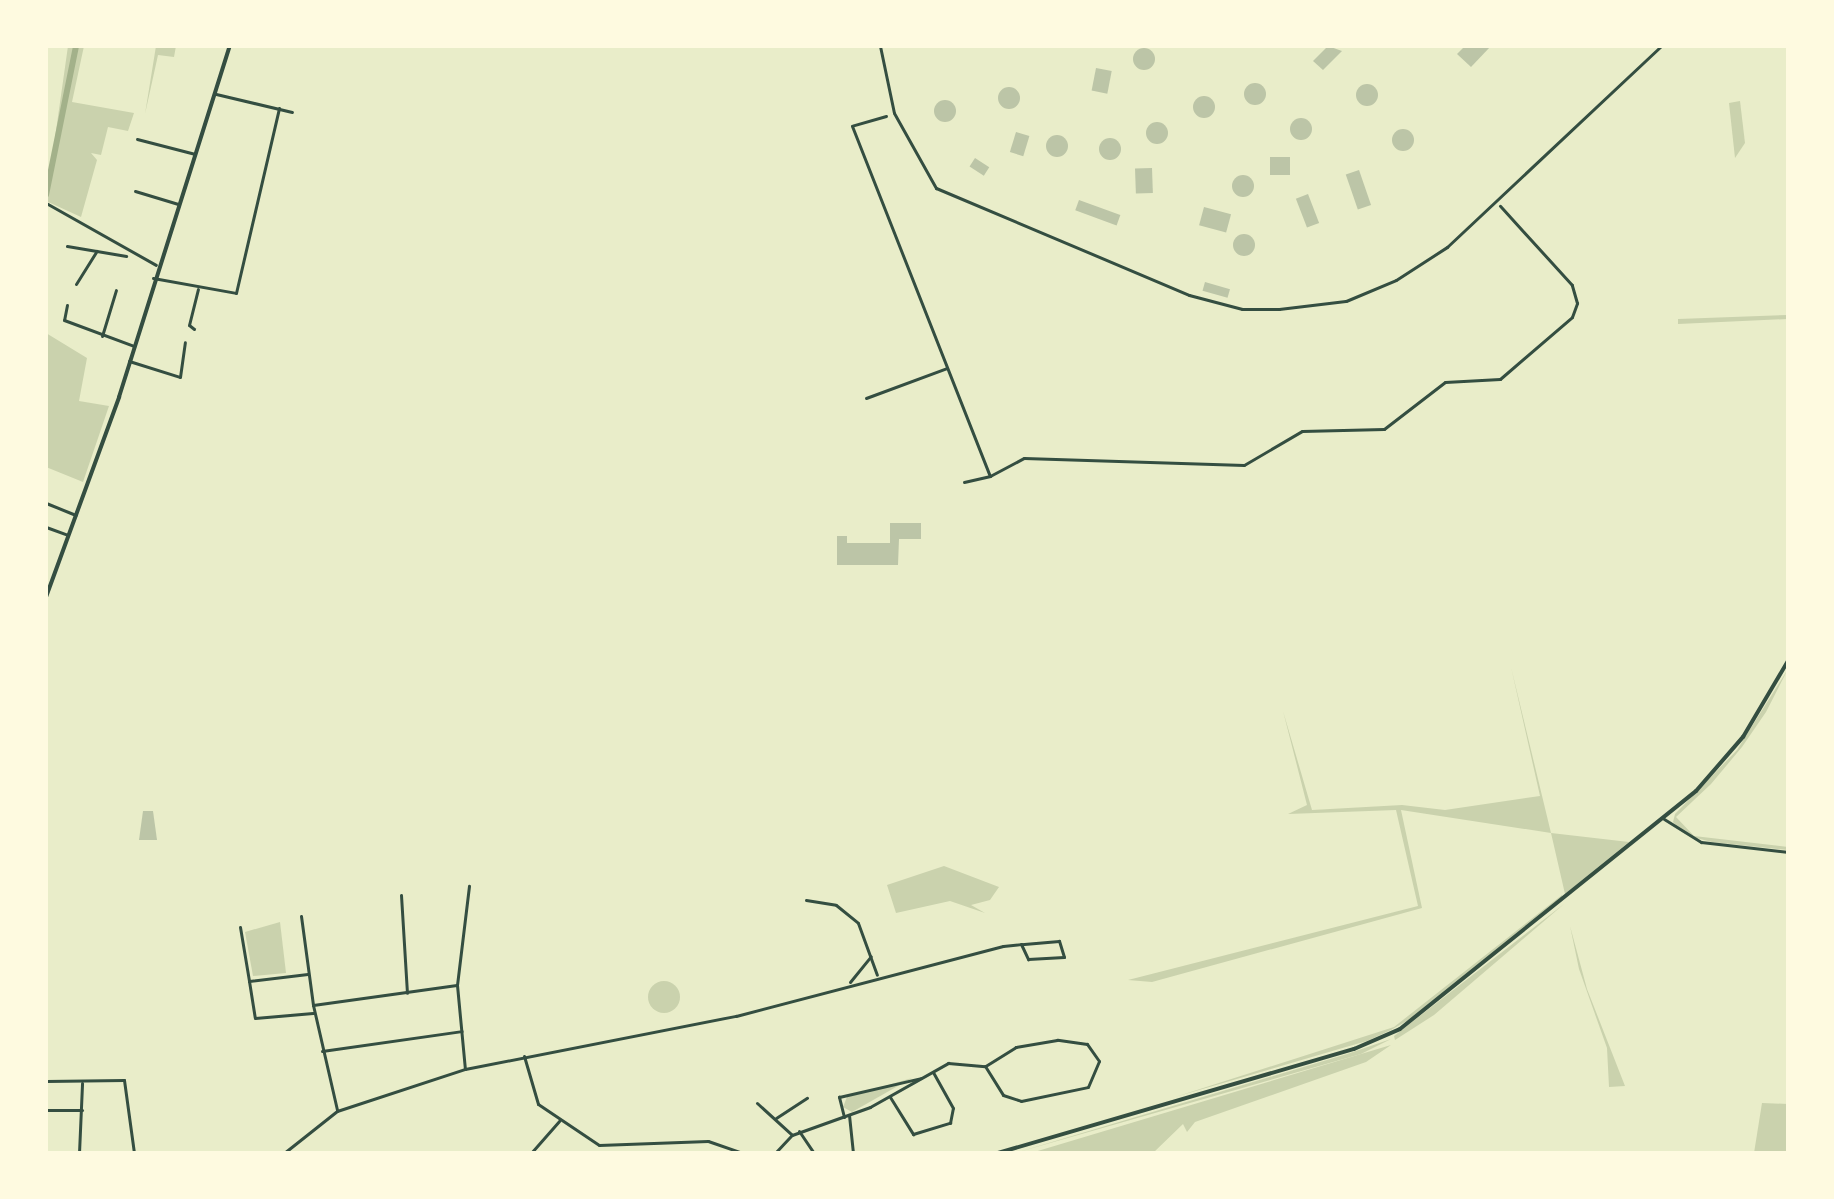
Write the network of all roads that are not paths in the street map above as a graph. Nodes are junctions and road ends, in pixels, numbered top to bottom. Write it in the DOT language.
graph roads {
  1 [pos="230,46"];
  2 [pos="880,46"];
  3 [pos="1661,46"];
  4 [pos="216,94"];
  5 [pos="279,108"];
  6 [pos="292,112"];
  7 [pos="886,116"];
  8 [pos="137,139"];
  9 [pos="196,154"];
  10 [pos="135,191"];
  11 [pos="48,203"];
  12 [pos="178,204"];
  13 [pos="1500,206"];
  14 [pos="67,246"];
  15 [pos="97,251"];
  16 [pos="130,256"];
  17 [pos="156,265"];
  18 [pos="153,278"];
  19 [pos="76,284"];
  20 [pos="198,289"];
  21 [pos="116,290"];
  22 [pos="67,305"];
  23 [pos="194,329"];
  24 [pos="102,336"];
  25 [pos="185,342"];
  26 [pos="134,346"];
  27 [pos="129,361"];
  28 [pos="947,368"];
  29 [pos="180,377"];
  30 [pos="179,383"];
  31 [pos="866,398"];
  32 [pos="990,476"];
  33 [pos="964,482"];
  34 [pos="46,503"];
  35 [pos="76,515"];
  36 [pos="46,527"];
  37 [pos="68,535"];
  38 [pos="46,597"];
  39 [pos="1788,661"];
  40 [pos="1664,819"];
  41 [pos="1788,852"];
  42 [pos="469,886"];
  43 [pos="401,895"];
  44 [pos="806,900"];
  45 [pos="301,916"];
  46 [pos="240,927"];
  47 [pos="1021,944"];
  48 [pos="871,956"];
  49 [pos="308,974"];
  50 [pos="877,975"];
  51 [pos="249,981"];
  52 [pos="850,983"];
  53 [pos="457,985"];
  54 [pos="407,993"];
  55 [pos="313,1005"];
  56 [pos="315,1013"];
  57 [pos="462,1031"];
  58 [pos="322,1051"];
  59 [pos="524,1056"];
  60 [pos="985,1066"];
  61 [pos="465,1069"];
  62 [pos="933,1072"];
  63 [pos="921,1078"];
  64 [pos="46,1081"];
  65 [pos="82,1081"];
  66 [pos="890,1097"];
  67 [pos="807,1098"];
  68 [pos="757,1103"];
  69 [pos="46,1110"];
  70 [pos="82,1110"];
  71 [pos="337,1111"];
  72 [pos="847,1116"];
  73 [pos="776,1118"];
  74 [pos="559,1121"];
  75 [pos="799,1131"];
  76 [pos="792,1135"];
  77 [pos="599,1145"];
  78 [pos="79,1153"];
  79 [pos="134,1153"];
  80 [pos="284,1153"];
  81 [pos="531,1153"];
  82 [pos="601,1153"];
  83 [pos="741,1153"];
  84 [pos="775,1153"];
  85 [pos="814,1153"];
  86 [pos="853,1153"];
  87 [pos="998,1153"];
  1 -- 4 [label="main road"];
  2 -- 3 [label="street"];
  4 -- 5 [label="street"];
  4 -- 9 [label="main road"];
  5 -- 6 [label="street"];
  5 -- 20 [label="street"];
  7 -- 28 [label="street"];
  8 -- 9 [label="street"];
  9 -- 12 [label="main road"];
  10 -- 12 [label="street"];
  11 -- 16 [label="street"];
  12 -- 17 [label="main road"];
  13 -- 32 [label="street"];
  14 -- 15 [label="street"];
  15 -- 16 [label="street"];
  15 -- 19 [label="street"];
  16 -- 17 [label="street"];
  17 -- 18 [label="main road"];
  18 -- 20 [label="street"];
  18 -- 26 [label="main road"];
  20 -- 23 [label="street"];
  21 -- 24 [label="street"];
  22 -- 24 [label="street"];
  24 -- 26 [label="street"];
  25 -- 29 [label="street"];
  26 -- 27 [label="main road"];
  27 -- 29 [label="street"];
  27 -- 35 [label="main road"];
  28 -- 31 [label="street"];
  28 -- 32 [label="street"];
  29 -- 30 [label="street"];
  32 -- 33 [label="street"];
  34 -- 35 [label="street"];
  35 -- 37 [label="main road"];
  36 -- 37 [label="street"];
  37 -- 38 [label="main road"];
  39 -- 40 [label="main road"];
  40 -- 41 [label="street"];
  40 -- 87 [label="main road"];
  42 -- 53 [label="street"];
  43 -- 54 [label="street"];
  44 -- 48 [label="street"];
  45 -- 49 [label="street"];
  46 -- 51 [label="street"];
  47 -- 47 [label="street"];
  47 -- 50 [label="street"];
  48 -- 50 [label="street"];
  48 -- 52 [label="street"];
  49 -- 51 [label="street"];
  49 -- 55 [label="street"];
  50 -- 52 [label="street"];
  51 -- 56 [label="street"];
  52 -- 59 [label="street"];
  53 -- 54 [label="street"];
  53 -- 57 [label="street"];
  54 -- 55 [label="street"];
  55 -- 56 [label="street"];
  56 -- 58 [label="street"];
  57 -- 58 [label="street"];
  57 -- 61 [label="street"];
  58 -- 71 [label="street"];
  59 -- 61 [label="street"];
  59 -- 74 [label="street"];
  60 -- 60 [label="street"];
  60 -- 62 [label="street"];
  61 -- 71 [label="street"];
  62 -- 63 [label="street"];
  62 -- 66 [label="street"];
  63 -- 66 [label="street"];
  63 -- 72 [label="street"];
  64 -- 65 [label="street"];
  65 -- 70 [label="street"];
  65 -- 79 [label="street"];
  66 -- 72 [label="street"];
  67 -- 73 [label="street"];
  68 -- 73 [label="street"];
  69 -- 70 [label="street"];
  70 -- 78 [label="street"];
  71 -- 80 [label="street"];
  72 -- 75 [label="street"];
  72 -- 86 [label="street"];
  73 -- 76 [label="street"];
  74 -- 77 [label="street"];
  74 -- 81 [label="street"];
  75 -- 76 [label="street"];
  75 -- 85 [label="street"];
  76 -- 84 [label="street"];
  77 -- 82 [label="street"];
  77 -- 83 [label="street"];
}
